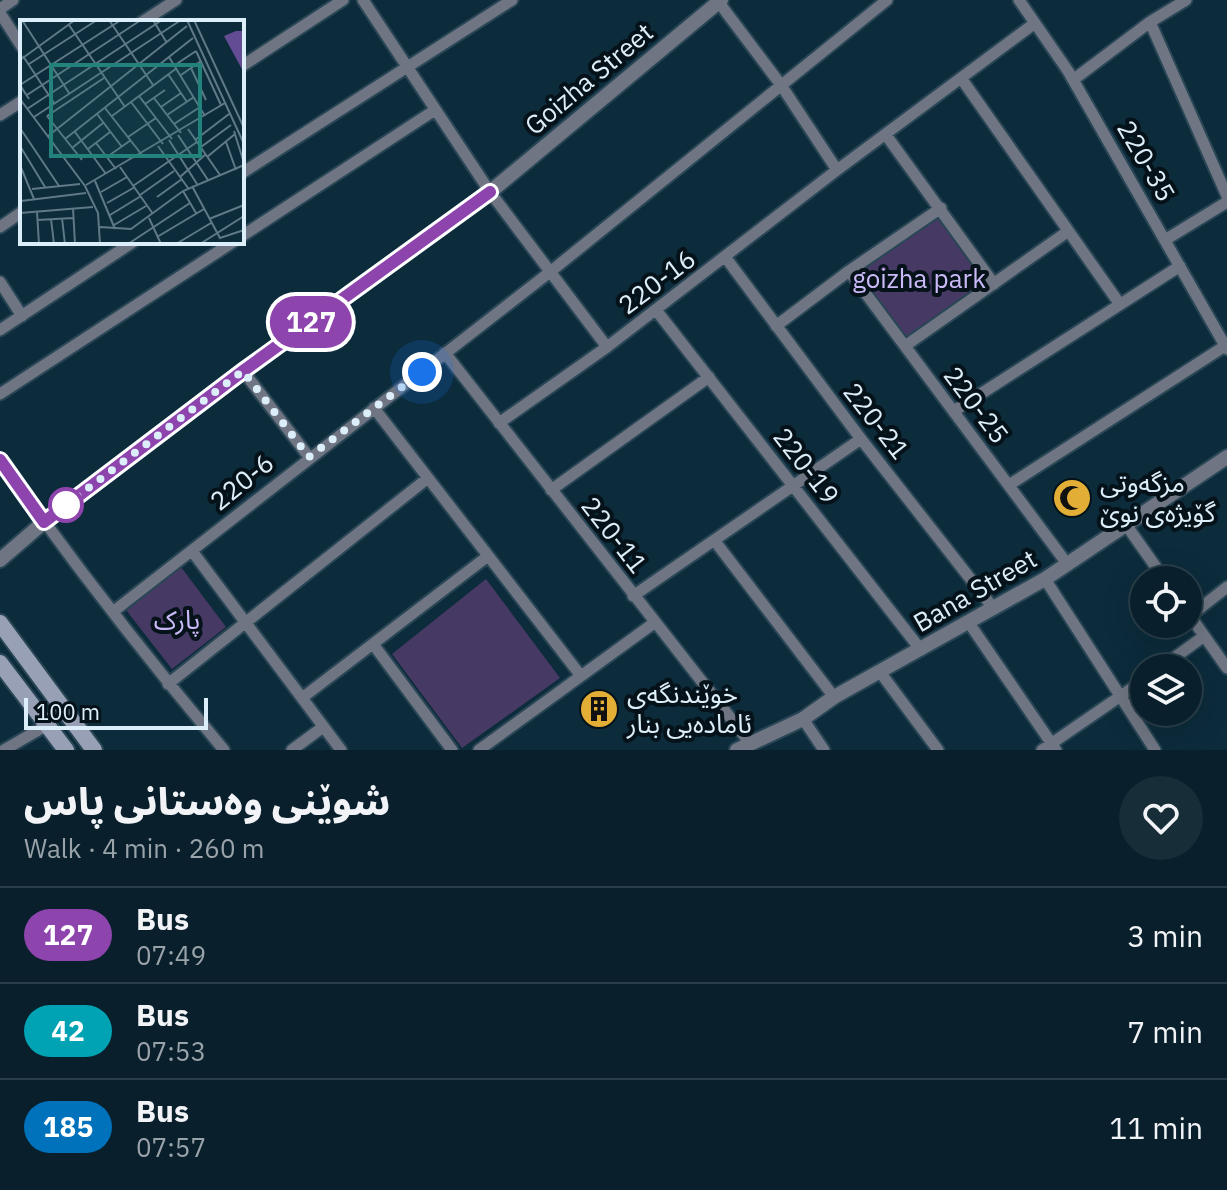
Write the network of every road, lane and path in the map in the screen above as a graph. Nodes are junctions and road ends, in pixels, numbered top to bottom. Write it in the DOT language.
graph roads {
  1 [pos="13,0"];
  2 [pos="176,0"];
  3 [pos="343,0"];
  4 [pos="363,0"];
  5 [pos="512,0"];
  6 [pos="887,0"];
  7 [pos="1186,0"];
  8 [pos="719,1"];
  9 [pos="1021,1"];
  10 [pos="0,11"];
  11 [pos="145,20"];
  12 [pos="1150,22"];
  13 [pos="1035,23"];
  14 [pos="20,44"];
  15 [pos="244,65"];
  16 [pos="408,68"];
  17 [pos="961,78"];
  18 [pos="1073,80"];
  19 [pos="781,85"];
  20 [pos="20,102"];
  21 [pos="435,110"];
  22 [pos="0,115"];
  23 [pos="886,135"];
  24 [pos="837,170"];
  25 [pos="244,172"];
  26 [pos="490,192"];
  27 [pos="1227,199"];
  28 [pos="941,208"];
  29 [pos="20,213"];
  30 [pos="0,227"];
  31 [pos="1067,232"];
  32 [pos="244,235"];
  33 [pos="1165,240"];
  34 [pos="130,244"];
  35 [pos="230,244"];
  36 [pos="726,258"];
  37 [pos="1180,266"];
  38 [pos="849,271"];
  39 [pos="550,272"];
  40 [pos="0,282"];
  41 [pos="994,284"];
  42 [pos="1119,303"];
  43 [pos="656,310"];
  44 [pos="22,316"];
  45 [pos="1227,319"];
  46 [pos="776,326"];
  47 [pos="1214,326"];
  48 [pos="0,330"];
  49 [pos="905,346"];
  50 [pos="607,347"];
  51 [pos="1226,348"];
  52 [pos="445,353"];
  53 [pos="243,371"];
  54 [pos="709,377"];
  55 [pos="0,394"];
  56 [pos="374,408"];
  57 [pos="954,411"];
  58 [pos="499,423"];
  59 [pos="861,439"];
  60 [pos="309,457"];
  61 [pos="1227,457"];
  62 [pos="0,460"];
  63 [pos="428,478"];
  64 [pos="792,485"];
  65 [pos="1009,485"];
  66 [pos="551,490"];
  67 [pos="44,522"];
  68 [pos="1127,526"];
  69 [pos="714,540"];
  70 [pos="192,551"];
  71 [pos="488,556"];
  72 [pos="0,560"];
  73 [pos="1068,565"];
  74 [pos="1155,566"];
  75 [pos="1045,579"];
  76 [pos="1227,587"];
  77 [pos="633,596"];
  78 [pos="1202,605"];
  79 [pos="994,609"];
  80 [pos="114,611"];
  81 [pos="0,623"];
  82 [pos="246,623"];
  83 [pos="654,623"];
  84 [pos="969,623"];
  85 [pos="1203,637"];
  86 [pos="373,644"];
  87 [pos="921,650"];
  88 [pos="1179,654"];
  89 [pos="0,663"];
  90 [pos="1227,668"];
  91 [pos="880,672"];
  92 [pos="581,676"];
  93 [pos="168,684"];
  94 [pos="1130,690"];
  95 [pos="834,697"];
  96 [pos="1120,697"];
  97 [pos="302,698"];
  98 [pos="803,719"];
  99 [pos="47,725"];
  100 [pos="323,727"];
  101 [pos="744,746"];
  102 [pos="1050,748"];
  103 [pos="4,750"];
  104 [pos="66,750"];
  105 [pos="94,750"];
  106 [pos="224,750"];
  107 [pos="292,750"];
  108 [pos="341,750"];
  109 [pos="452,750"];
  110 [pos="479,750"];
  111 [pos="824,750"];
  112 [pos="938,750"];
  113 [pos="1155,750"];
  1 -- 10 [label="street"];
  2 -- 11 [label="street"];
  3 -- 15 [label="street"];
  4 -- 16 [label="street"];
  5 -- 16 [label="street"];
  6 -- 19 [label="street, 220-6"];
  7 -- 12 [label="street"];
  8 -- 19 [label="street"];
  8 -- 26 [label="street, Goizha Street"];
  9 -- 13 [label="street, 220-35"];
  10 -- 14 [label="street"];
  12 -- 18 [label="street"];
  12 -- 27 [label="street"];
  13 -- 17 [label="street, 220-16"];
  13 -- 18 [label="street, 220-35"];
  16 -- 21 [label="street"];
  16 -- 25 [label="street"];
  17 -- 23 [label="street, 220-16"];
  17 -- 31 [label="street"];
  18 -- 33 [label="street, 220-35"];
  19 -- 24 [label="street"];
  19 -- 39 [label="street, 220-6"];
  20 -- 22 [label="street"];
  21 -- 26 [label="street"];
  21 -- 32 [label="street"];
  23 -- 24 [label="street, 220-16"];
  23 -- 28 [label="street"];
  24 -- 36 [label="street, 220-16"];
  26 -- 39 [label="street"];
  26 -- 53 [label="street, Goizha Street"];
  27 -- 33 [label="street"];
  28 -- 38 [label="street"];
  28 -- 41 [label="street"];
  29 -- 30 [label="street"];
  31 -- 41 [label="street"];
  31 -- 42 [label="street"];
  33 -- 37 [label="street, 220-35"];
  34 -- 44 [label="street"];
  35 -- 55 [label="street"];
  36 -- 43 [label="street, 220-16"];
  36 -- 46 [label="street, 220-21"];
  37 -- 42 [label="street"];
  37 -- 47 [label="street, 220-35"];
  38 -- 46 [label="street"];
  38 -- 49 [label="street, 220-25"];
  39 -- 50 [label="street"];
  39 -- 52 [label="street, 220-6"];
  40 -- 44 [label="street"];
  41 -- 49 [label="street"];
  42 -- 57 [label="street"];
  43 -- 50 [label="street, 220-16"];
  43 -- 54 [label="street, 220-19"];
  44 -- 48 [label="street"];
  45 -- 47 [label="street"];
  46 -- 59 [label="street, 220-21"];
  47 -- 51 [label="street, 220-35"];
  49 -- 57 [label="street, 220-25"];
  50 -- 58 [label="street, 220-16"];
  51 -- 65 [label="street"];
  52 -- 56 [label="street, 220-6"];
  52 -- 58 [label="street, 220-11"];
  53 -- 60 [label="street"];
  53 -- 67 [label="street, Goizha Street"];
  54 -- 64 [label="street, 220-19"];
  54 -- 66 [label="street"];
  56 -- 60 [label="street, 220-6"];
  56 -- 63 [label="street"];
  57 -- 65 [label="street, 220-25"];
  58 -- 66 [label="street, 220-11"];
  59 -- 64 [label="street"];
  59 -- 79 [label="street, 220-21"];
  60 -- 70 [label="street, 220-6"];
  61 -- 68 [label="street, Bana Street"];
  62 -- 67 [label="street"];
  63 -- 71 [label="street"];
  63 -- 82 [label="street"];
  64 -- 69 [label="street"];
  64 -- 87 [label="street, 220-19"];
  65 -- 73 [label="street, 220-25"];
  66 -- 77 [label="street, 220-11"];
  67 -- 72 [label="street, Goizha Street"];
  67 -- 80 [label="street"];
  68 -- 73 [label="street, Bana Street"];
  68 -- 74 [label="street"];
  69 -- 77 [label="street"];
  69 -- 95 [label="street"];
  70 -- 80 [label="street, 220-6"];
  70 -- 82 [label="street"];
  71 -- 86 [label="street"];
  71 -- 92 [label="street"];
  73 -- 75 [label="street, Bana Street"];
  75 -- 79 [label="street, Bana Street"];
  75 -- 96 [label="street"];
  76 -- 78 [label="street"];
  77 -- 83 [label="street, 220-11"];
  79 -- 84 [label="street, Bana Street"];
  80 -- 93 [label="street"];
  81 -- 105 [label="main road"];
  82 -- 93 [label="street"];
  82 -- 97 [label="street"];
  83 -- 92 [label="street"];
  83 -- 101 [label="street, 220-11"];
  84 -- 87 [label="street, Bana Street"];
  84 -- 102 [label="street"];
  85 -- 88 [label="street"];
  85 -- 90 [label="street"];
  86 -- 97 [label="street"];
  86 -- 109 [label="street"];
  87 -- 91 [label="street, Bana Street"];
  89 -- 99 [label="main road"];
  91 -- 95 [label="street, Bana Street"];
  91 -- 112 [label="street"];
  92 -- 110 [label="street"];
  93 -- 106 [label="street"];
  94 -- 96 [label="street"];
  95 -- 98 [label="street, Bana Street"];
  96 -- 102 [label="street"];
  96 -- 113 [label="street"];
  97 -- 100 [label="street"];
  98 -- 101 [label="street, Bana Street"];
  98 -- 111 [label="street"];
  99 -- 103 [label="street"];
  99 -- 104 [label="main road"];
  100 -- 107 [label="street"];
  100 -- 108 [label="street"];
}
